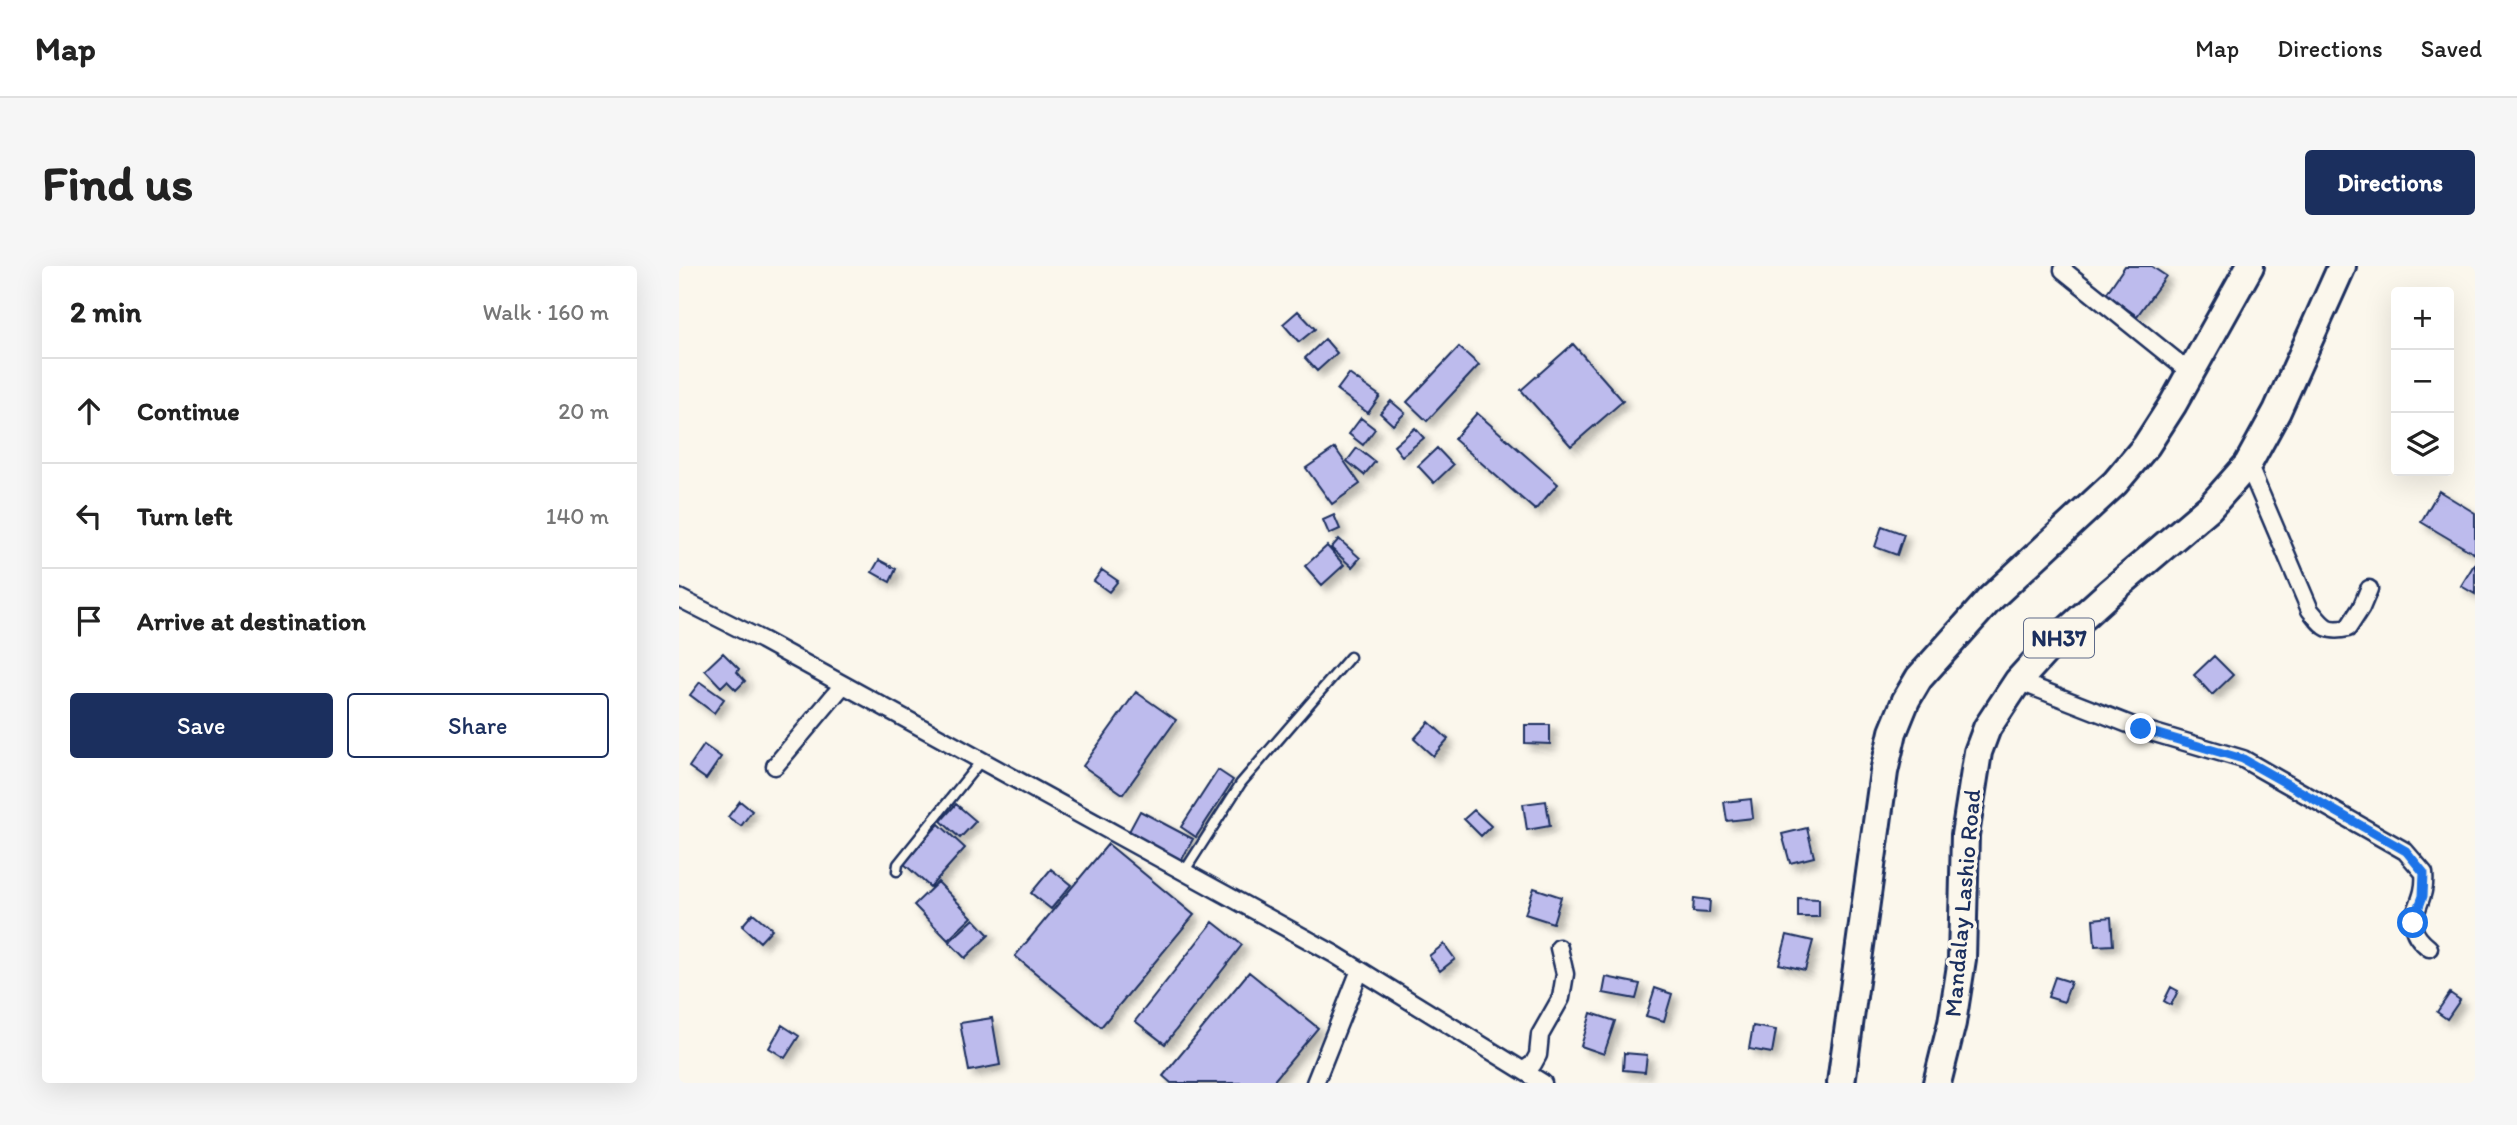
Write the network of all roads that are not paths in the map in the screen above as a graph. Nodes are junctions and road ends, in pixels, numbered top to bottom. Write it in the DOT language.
graph roads {
  1 [pos="2250,266"];
  2 [pos="2342,266"];
  3 [pos="2063,270"];
  4 [pos="2191,373"];
  5 [pos="2248,464"];
  6 [pos="2369,589"];
  7 [pos="679,598"];
  8 [pos="1350,657"];
  9 [pos="2018,681"];
  10 [pos="842,685"];
  11 [pos="981,762"];
  12 [pos="775,766"];
  13 [pos="897,871"];
  14 [pos="1184,872"];
  15 [pos="1559,948"];
  16 [pos="2429,948"];
  17 [pos="1360,970"];
  18 [pos="1524,1070"];
  19 [pos="1315,1083"];
  20 [pos="1543,1083"];
  21 [pos="1841,1083"];
  22 [pos="1937,1083"];
  1 -- 4 [label="highway"];
  2 -- 5 [label="highway, Mandalay Lashio Road / NH37"];
  3 -- 4 [label="street"];
  4 -- 21 [label="highway"];
  5 -- 6 [label="street"];
  5 -- 9 [label="highway, Mandalay Lashio Road / NH37"];
  7 -- 10 [label="street"];
  8 -- 14 [label="lane"];
  9 -- 16 [label="street"];
  9 -- 22 [label="highway, Mandalay Lashio Road / NH37"];
  10 -- 11 [label="street"];
  10 -- 12 [label="street"];
  11 -- 13 [label="lane"];
  11 -- 14 [label="street"];
  14 -- 17 [label="street"];
  15 -- 18 [label="street"];
  17 -- 18 [label="street"];
  17 -- 19 [label="street"];
  18 -- 20 [label="street"];
}
